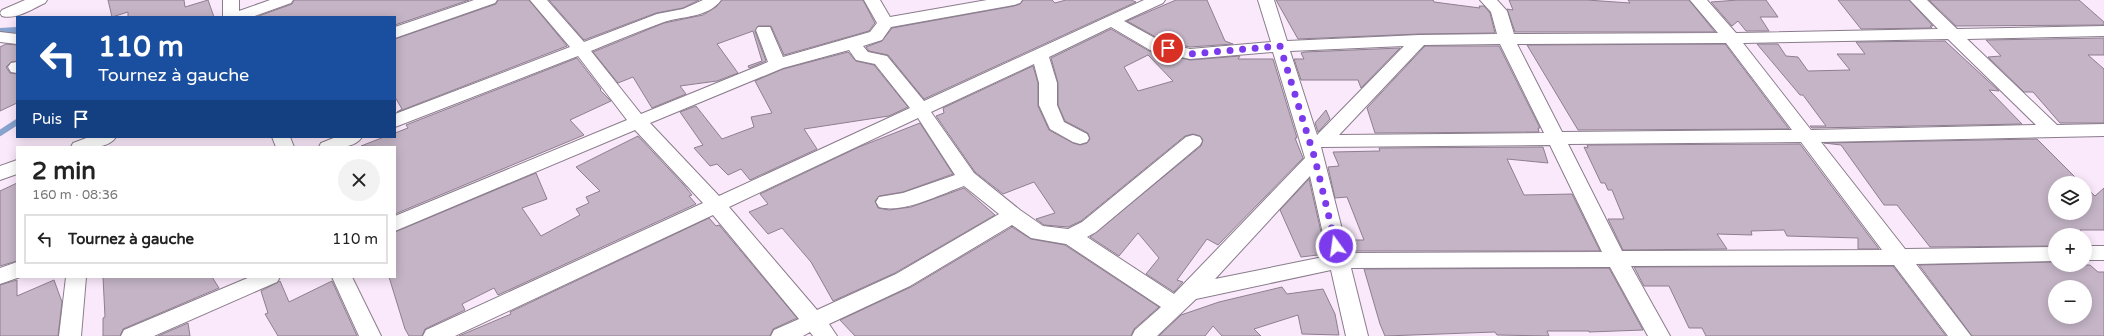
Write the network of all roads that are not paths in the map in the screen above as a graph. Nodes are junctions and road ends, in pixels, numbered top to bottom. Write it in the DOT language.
graph roads {
  1 [pos="39,0"];
  2 [pos="231,0"];
  3 [pos="285,0"];
  4 [pos="489,0"];
  5 [pos="538,0"];
  6 [pos="713,0"];
  7 [pos="872,0"];
  8 [pos="1014,0"];
  9 [pos="1157,0"];
  10 [pos="1266,0"];
  11 [pos="1488,0"];
  12 [pos="1698,0"];
  13 [pos="1918,0"];
  14 [pos="8,13"];
  15 [pos="231,16"];
  16 [pos="239,16"];
  17 [pos="1112,21"];
  18 [pos="885,23"];
  19 [pos="764,30"];
  20 [pos="2104,31"];
  21 [pos="1952,33"];
  22 [pos="396,34"];
  23 [pos="0,37"];
  24 [pos="1731,38"];
  25 [pos="16,39"];
  26 [pos="1419,40"];
  27 [pos="1507,41"];
  28 [pos="853,44"];
  29 [pos="1280,46"];
  30 [pos="580,48"];
  31 [pos="1040,55"];
  32 [pos="777,64"];
  33 [pos="921,110"];
  34 [pos="396,121"];
  35 [pos="638,122"];
  36 [pos="2104,130"];
  37 [pos="2053,132"];
  38 [pos="1805,136"];
  39 [pos="104,138"];
  40 [pos="350,138"];
  41 [pos="1080,138"];
  42 [pos="1557,139"];
  43 [pos="1193,141"];
  44 [pos="83,146"];
  45 [pos="330,146"];
  46 [pos="1316,147"];
  47 [pos="16,166"];
  48 [pos="0,174"];
  49 [pos="967,178"];
  50 [pos="886,202"];
  51 [pos="715,204"];
  52 [pos="1013,215"];
  53 [pos="396,224"];
  54 [pos="1071,237"];
  55 [pos="2092,253"];
  56 [pos="2104,253"];
  57 [pos="2048,254"];
  58 [pos="1899,257"];
  59 [pos="1616,259"];
  60 [pos="1340,261"];
  61 [pos="16,270"];
  62 [pos="0,276"];
  63 [pos="76,278"];
  64 [pos="268,278"];
  65 [pos="342,278"];
  66 [pos="1183,299"];
  67 [pos="819,328"];
  68 [pos="70,336"];
  69 [pos="132,336"];
  70 [pos="370,336"];
  71 [pos="434,336"];
  72 [pos="782,336"];
  73 [pos="1143,336"];
  74 [pos="1357,336"];
  75 [pos="1659,336"];
  76 [pos="1960,336"];
  1 -- 14 [label="street"];
  2 -- 15 [label="street"];
  3 -- 16 [label="street"];
  4 -- 22 [label="street"];
  5 -- 30 [label="street"];
  6 -- 30 [label="street"];
  7 -- 18 [label="street"];
  8 -- 18 [label="street"];
  9 -- 17 [label="street"];
  10 -- 29 [label="street"];
  11 -- 27 [label="street"];
  12 -- 24 [label="street"];
  13 -- 21 [label="street"];
  17 -- 29 [label="street"];
  17 -- 31 [label="street"];
  18 -- 28 [label="street"];
  19 -- 32 [label="street"];
  20 -- 21 [label="street"];
  21 -- 24 [label="street"];
  21 -- 37 [label="street"];
  23 -- 25 [label="street"];
  24 -- 27 [label="street"];
  24 -- 38 [label="street"];
  26 -- 27 [label="street"];
  26 -- 29 [label="street"];
  26 -- 46 [label="street"];
  27 -- 42 [label="street"];
  28 -- 32 [label="street"];
  28 -- 33 [label="street"];
  29 -- 46 [label="street"];
  30 -- 34 [label="street"];
  30 -- 35 [label="street"];
  31 -- 33 [label="street"];
  31 -- 41 [label="street"];
  32 -- 35 [label="street"];
  33 -- 49 [label="street"];
  33 -- 51 [label="street"];
  35 -- 51 [label="street"];
  35 -- 53 [label="street"];
  36 -- 37 [label="street"];
  37 -- 38 [label="street"];
  38 -- 42 [label="street"];
  38 -- 58 [label="street"];
  39 -- 44 [label="street"];
  40 -- 45 [label="street"];
  42 -- 46 [label="street"];
  42 -- 59 [label="street"];
  43 -- 54 [label="street"];
  46 -- 60 [label="street"];
  46 -- 66 [label="street"];
  47 -- 48 [label="street"];
  49 -- 50 [label="street"];
  49 -- 52 [label="street"];
  51 -- 67 [label="street"];
  51 -- 71 [label="street"];
  52 -- 54 [label="street"];
  52 -- 67 [label="street"];
  54 -- 66 [label="street"];
  55 -- 56 [label="street"];
  57 -- 58 [label="street"];
  58 -- 59 [label="street"];
  58 -- 76 [label="street"];
  59 -- 60 [label="street"];
  59 -- 75 [label="street"];
  60 -- 66 [label="street"];
  60 -- 74 [label="street"];
  61 -- 62 [label="street"];
  63 -- 68 [label="street"];
  64 -- 69 [label="street"];
  65 -- 70 [label="street"];
  66 -- 73 [label="street"];
  67 -- 72 [label="street"];
}
